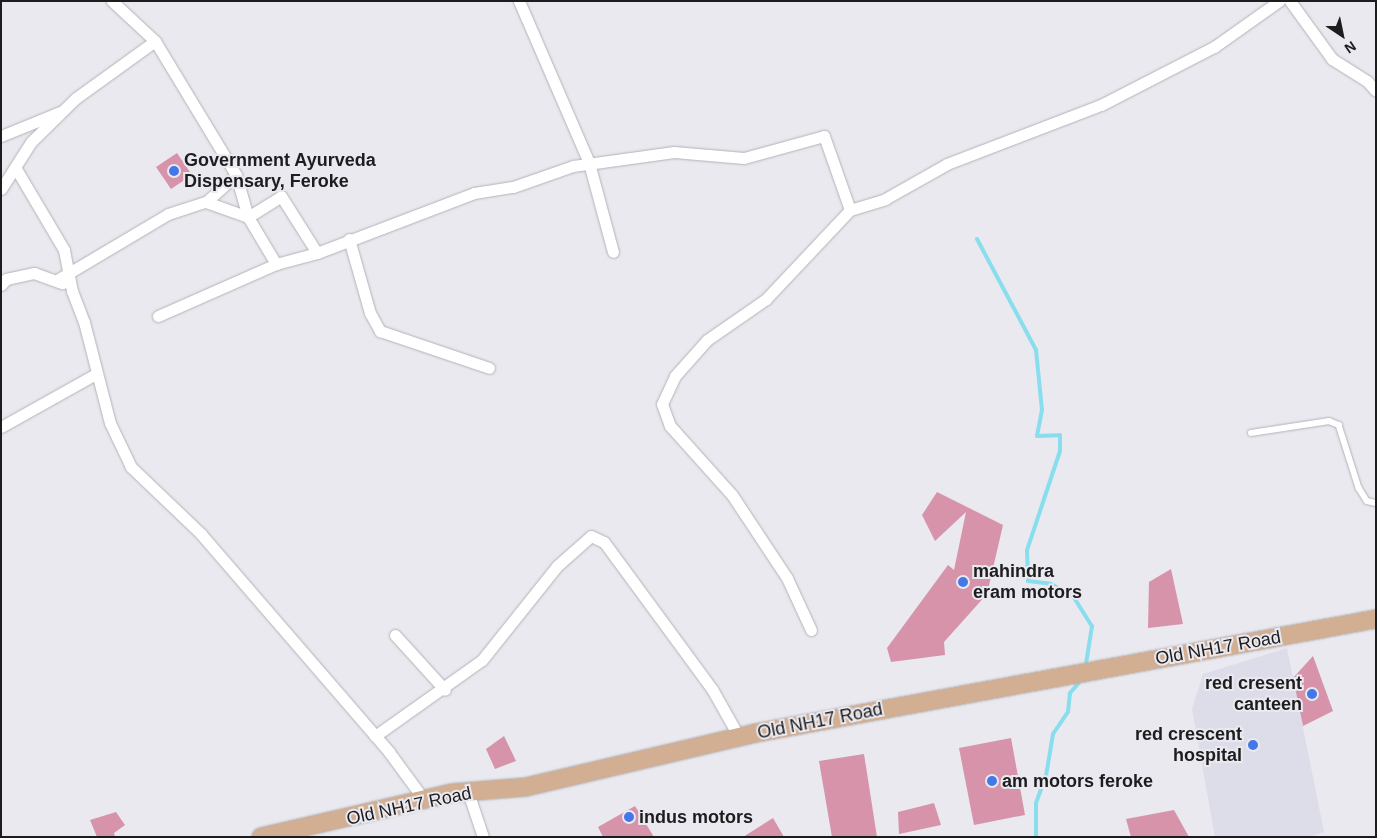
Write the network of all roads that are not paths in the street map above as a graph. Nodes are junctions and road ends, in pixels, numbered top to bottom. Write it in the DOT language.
graph roads {
  1 [pos="112,1"];
  2 [pos="519,1"];
  3 [pos="1280,1"];
  4 [pos="1290,1"];
  5 [pos="155,42"];
  6 [pos="1376,92"];
  7 [pos="63,111"];
  8 [pos="1,136"];
  9 [pos="589,163"];
  10 [pos="15,168"];
  11 [pos="236,175"];
  12 [pos="1,189"];
  13 [pos="206,202"];
  14 [pos="850,210"];
  15 [pos="248,217"];
  16 [pos="349,239"];
  17 [pos="317,252"];
  18 [pos="613,252"];
  19 [pos="276,264"];
  20 [pos="69,275"];
  21 [pos="57,280"];
  22 [pos="1,285"];
  23 [pos="72,291"];
  24 [pos="158,316"];
  25 [pos="489,368"];
  26 [pos="96,374"];
  27 [pos="1,427"];
  28 [pos="1251,433"];
  29 [pos="1376,503"];
  30 [pos="1376,619"];
  31 [pos="811,630"];
  32 [pos="395,635"];
  33 [pos="445,690"];
  34 [pos="375,736"];
  35 [pos="739,737"];
  36 [pos="468,792"];
  37 [pos="425,801"];
  38 [pos="261,837"];
  39 [pos="267,837"];
  40 [pos="482,837"];
  1 -- 5 [label="street"];
  2 -- 9 [label="street"];
  3 -- 14 [label="street"];
  4 -- 6 [label="street"];
  5 -- 7 [label="street"];
  5 -- 11 [label="street"];
  7 -- 8 [label="street"];
  7 -- 10 [label="street"];
  9 -- 14 [label="street"];
  9 -- 16 [label="street"];
  9 -- 18 [label="street"];
  10 -- 12 [label="street"];
  10 -- 20 [label="street"];
  11 -- 13 [label="street"];
  11 -- 15 [label="street"];
  13 -- 15 [label="street"];
  13 -- 20 [label="street"];
  14 -- 31 [label="street"];
  15 -- 17 [label="street"];
  15 -- 19 [label="street"];
  16 -- 17 [label="street"];
  16 -- 25 [label="street"];
  17 -- 19 [label="street"];
  19 -- 24 [label="street"];
  20 -- 21 [label="street"];
  20 -- 23 [label="street"];
  21 -- 22 [label="street"];
  21 -- 23 [label="street"];
  23 -- 26 [label="street"];
  26 -- 27 [label="street"];
  26 -- 34 [label="street"];
  28 -- 29 [label="lane"];
  30 -- 35 [label="main road, Old NH17 Road"];
  32 -- 33 [label="street"];
  33 -- 34 [label="street"];
  33 -- 35 [label="street"];
  34 -- 37 [label="street"];
  35 -- 36 [label="main road, Old NH17 Road"];
  36 -- 37 [label="main road, Old NH17 Road"];
  36 -- 40 [label="street"];
  37 -- 39 [label="main road, Old NH17 Road"];
  38 -- 39 [label="main road, Old NH17 Road"];
}
